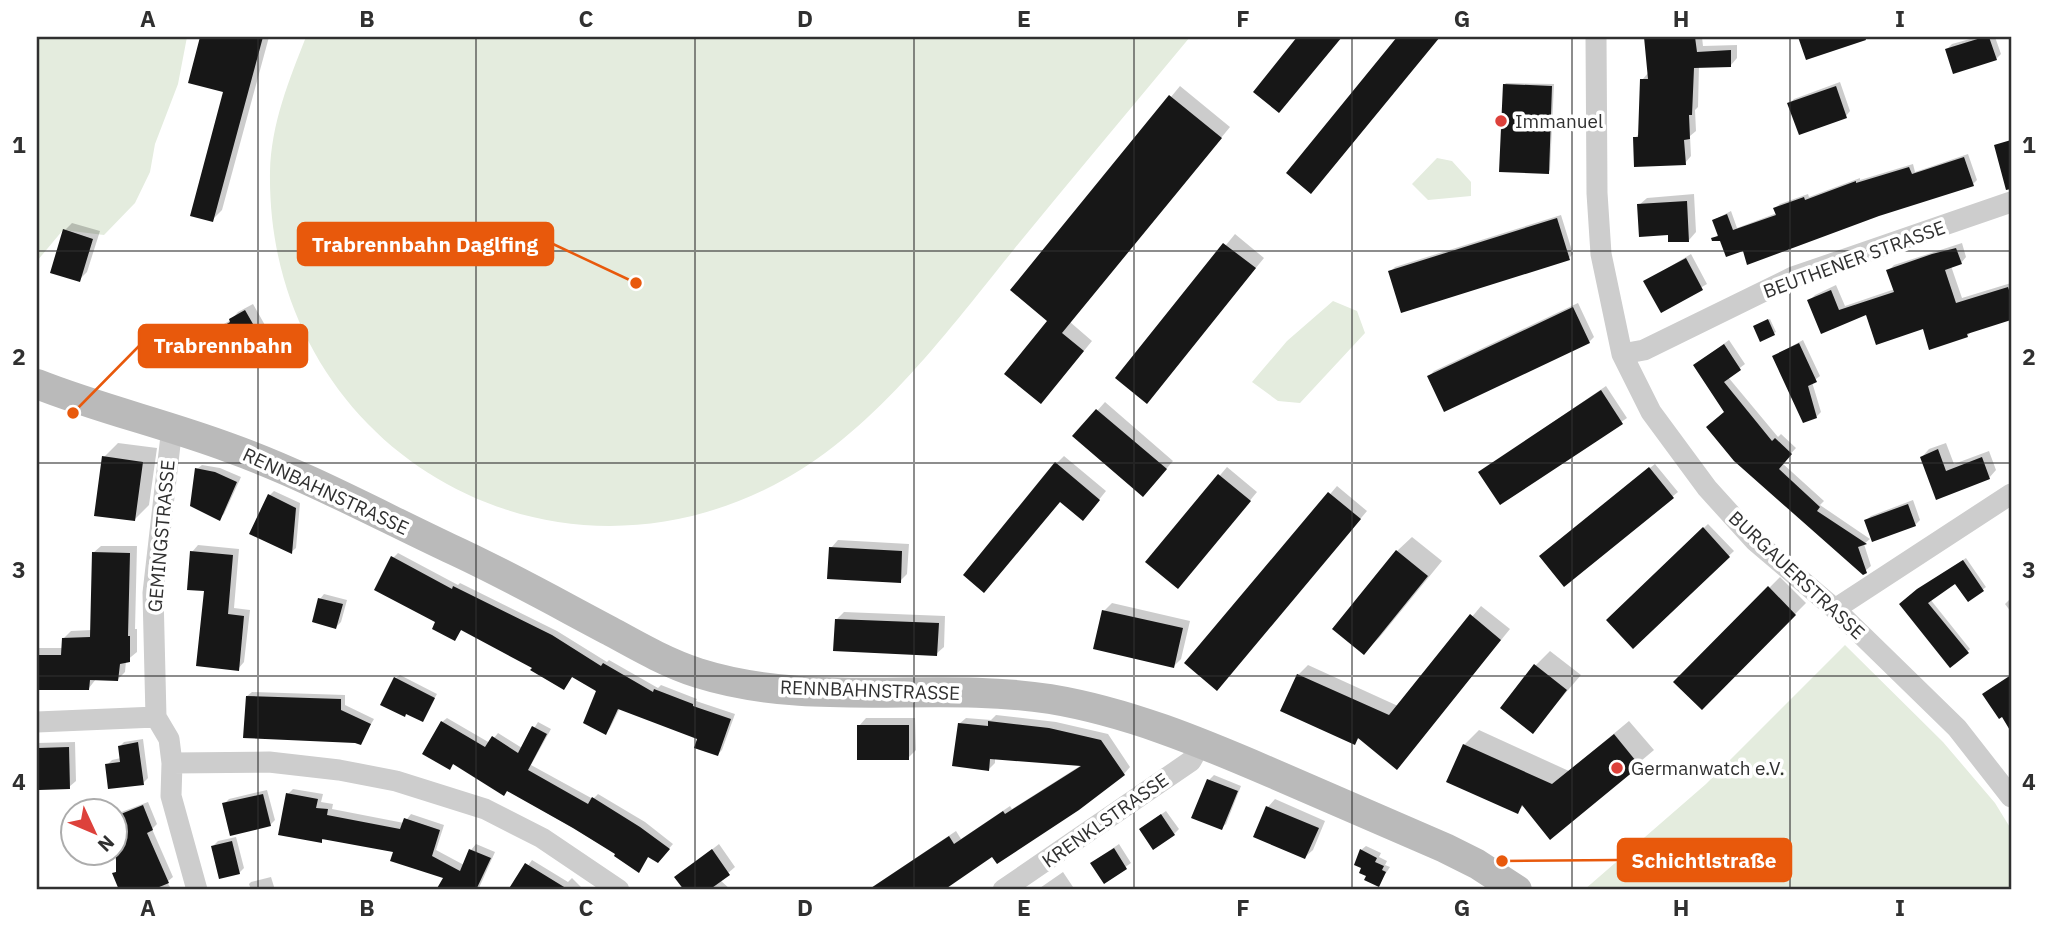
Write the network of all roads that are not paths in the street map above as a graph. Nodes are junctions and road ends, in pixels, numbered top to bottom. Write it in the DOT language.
graph roads {
  1 [pos="1596,37"];
  2 [pos="2011,202"];
  3 [pos="1622,354"];
  4 [pos="37,384"];
  5 [pos="172,427"];
  6 [pos="2011,494"];
  7 [pos="1835,609"];
  8 [pos="156,716"];
  9 [pos="37,722"];
  10 [pos="1201,743"];
  11 [pos="172,763"];
  12 [pos="2011,797"];
  13 [pos="197,890"];
  14 [pos="620,890"];
  15 [pos="1003,890"];
  16 [pos="1517,890"];
  1 -- 3 [label="street, BURGAUERSTRASSE"];
  2 -- 3 [label="street, BEUTHENER STRASSE"];
  3 -- 7 [label="street, BURGAUERSTRASSE"];
  4 -- 5 [label="street, RENNBAHNSTRASSE"];
  5 -- 8 [label="street, GEMINGSTRASSE"];
  5 -- 10 [label="street, RENNBAHNSTRASSE"];
  6 -- 7 [label="street"];
  7 -- 12 [label="street, BURGAUERSTRASSE"];
  8 -- 9 [label="street"];
  8 -- 11 [label="street, GEMINGSTRASSE"];
  10 -- 15 [label="street, KRENKLSTRASSE"];
  10 -- 16 [label="street, RENNBAHNSTRASSE"];
  11 -- 13 [label="street, GEMINGSTRASSE"];
  11 -- 14 [label="street"];
}
